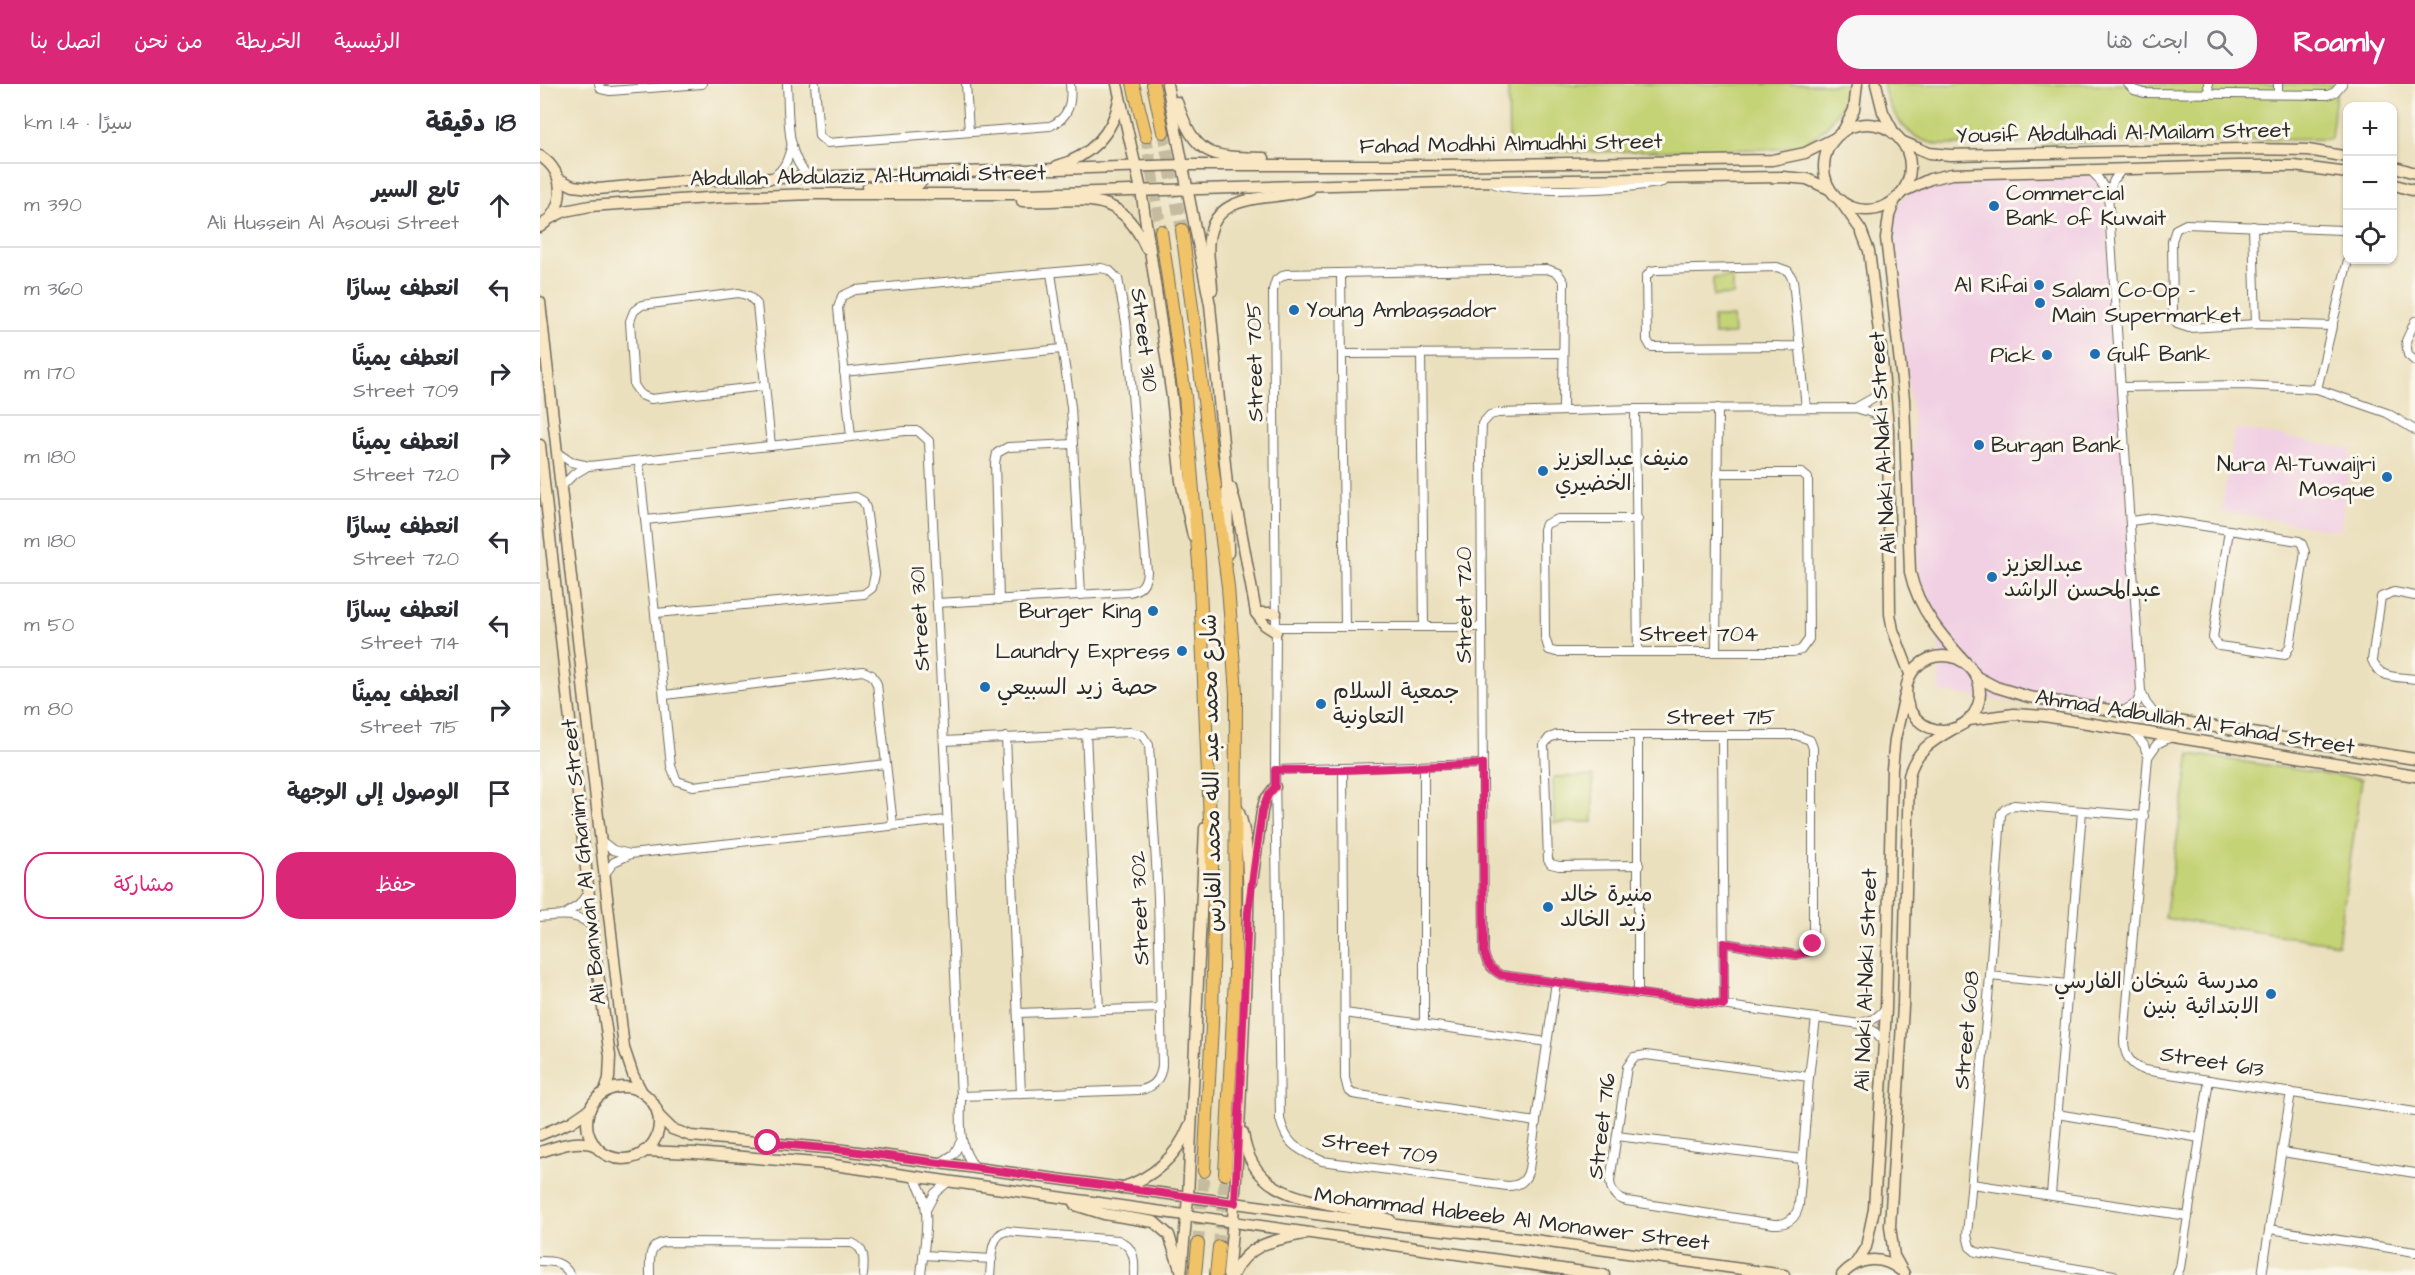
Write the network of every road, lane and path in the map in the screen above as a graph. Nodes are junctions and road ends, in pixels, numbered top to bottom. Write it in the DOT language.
graph roads {
  1 [pos="599,84"];
  2 [pos="702,84"];
  3 [pos="787,84"];
  4 [pos="815,84"];
  5 [pos="966,84"];
  6 [pos="1070,84"];
  7 [pos="1133,84"];
  8 [pos="1153,84"];
  9 [pos="1169,84"];
  10 [pos="1857,84"];
  11 [pos="1876,84"];
  12 [pos="2128,84"];
  13 [pos="2208,84"];
  14 [pos="2278,84"];
  15 [pos="2342,84"];
  16 [pos="1118,89"];
  17 [pos="2209,94"];
  18 [pos="2278,94"];
  19 [pos="969,132"];
  20 [pos="1163,132"];
  21 [pos="1839,134"];
  22 [pos="1146,136"];
  23 [pos="1898,137"];
  24 [pos="792,142"];
  25 [pos="2298,150"];
  26 [pos="540,156"];
  27 [pos="2343,158"];
  28 [pos="2343,159"];
  29 [pos="1751,160"];
  30 [pos="1184,165"];
  31 [pos="1353,165"];
  32 [pos="1136,166"];
  33 [pos="2294,166"];
  34 [pos="2309,167"];
  35 [pos="2397,167"];
  36 [pos="2124,168"];
  37 [pos="2089,169"];
  38 [pos="1042,170"];
  39 [pos="2343,172"];
  40 [pos="2415,173"];
  41 [pos="922,174"];
  42 [pos="810,177"];
  43 [pos="1749,177"];
  44 [pos="559,179"];
  45 [pos="770,179"];
  46 [pos="1318,185"];
  47 [pos="2397,186"];
  48 [pos="1188,189"];
  49 [pos="1830,189"];
  50 [pos="1141,190"];
  51 [pos="2415,191"];
  52 [pos="814,194"];
  53 [pos="977,194"];
  54 [pos="2108,194"];
  55 [pos="1899,196"];
  56 [pos="1841,202"];
  57 [pos="550,218"];
  58 [pos="2253,226"];
  59 [pos="540,227"];
  60 [pos="1182,230"];
  61 [pos="2343,230"];
  62 [pos="1161,231"];
  63 [pos="1151,260"];
  64 [pos="2347,264"];
  65 [pos="1051,273"];
  66 [pos="1341,274"];
  67 [pos="1873,286"];
  68 [pos="1892,286"];
  69 [pos="540,302"];
  70 [pos="1210,305"];
  71 [pos="2415,321"];
  72 [pos="2256,324"];
  73 [pos="2333,326"];
  74 [pos="1800,346"];
  75 [pos="1061,349"];
  76 [pos="1421,353"];
  77 [pos="1562,353"];
  78 [pos="1342,354"];
  79 [pos="2415,361"];
  80 [pos="844,372"];
  81 [pos="1884,383"];
  82 [pos="765,386"];
  83 [pos="2122,387"];
  84 [pos="2317,389"];
  85 [pos="1718,408"];
  86 [pos="1806,408"];
  87 [pos="1856,408"];
  88 [pos="1635,409"];
  89 [pos="1563,411"];
  90 [pos="1888,428"];
  91 [pos="2415,430"];
  92 [pos="851,437"];
  93 [pos="1073,444"];
  94 [pos="540,445"];
  95 [pos="771,446"];
  96 [pos="559,454"];
  97 [pos="639,462"];
  98 [pos="589,466"];
  99 [pos="1717,473"];
  100 [pos="1227,477"];
  101 [pos="562,486"];
  102 [pos="1638,519"];
  103 [pos="646,520"];
  104 [pos="2131,521"];
  105 [pos="2229,530"];
  106 [pos="1199,550"];
  107 [pos="1228,587"];
  108 [pos="1081,595"];
  109 [pos="2415,596"];
  110 [pos="999,600"];
  111 [pos="937,603"];
  112 [pos="656,613"];
  113 [pos="1256,613"];
  114 [pos="1276,614"];
  115 [pos="1345,627"];
  116 [pos="1424,627"];
  117 [pos="1482,627"];
  118 [pos="1276,630"];
  119 [pos="579,644"];
  120 [pos="562,646"];
  121 [pos="1638,652"];
  122 [pos="1716,652"];
  123 [pos="582,667"];
  124 [pos="565,670"];
  125 [pos="1973,672"];
  126 [pos="1910,674"];
  127 [pos="2415,679"];
  128 [pos="2141,691"];
  129 [pos="665,695"];
  130 [pos="1905,696"];
  131 [pos="2121,711"];
  132 [pos="2157,717"];
  133 [pos="1969,720"];
  134 [pos="1953,729"];
  135 [pos="2133,731"];
  136 [pos="1086,733"];
  137 [pos="1638,735"];
  138 [pos="1722,736"];
  139 [pos="1006,737"];
  140 [pos="2171,737"];
  141 [pos="944,741"];
  142 [pos="2332,746"];
  143 [pos="2348,748"];
  144 [pos="2148,757"];
  145 [pos="2415,759"];
  146 [pos="2330,762"];
  147 [pos="886,764"];
  148 [pos="1482,764"];
  149 [pos="2346,765"];
  150 [pos="1424,767"];
  151 [pos="1275,770"];
  152 [pos="1343,770"];
  153 [pos="2415,776"];
  154 [pos="1275,787"];
  155 [pos="1210,804"];
  156 [pos="1237,808"];
  157 [pos="2082,811"];
  158 [pos="2144,816"];
  159 [pos="946,820"];
  160 [pos="893,825"];
  161 [pos="599,840"];
  162 [pos="630,854"];
  163 [pos="1639,865"];
  164 [pos="603,877"];
  165 [pos="589,891"];
  166 [pos="1248,912"];
  167 [pos="565,914"];
  168 [pos="540,917"];
  169 [pos="592,927"];
  170 [pos="1724,943"];
  171 [pos="1990,976"];
  172 [pos="1556,982"];
  173 [pos="2068,984"];
  174 [pos="1638,994"];
  175 [pos="1724,1005"];
  176 [pos="1161,1008"];
  177 [pos="1886,1009"];
  178 [pos="1099,1010"];
  179 [pos="1018,1013"];
  180 [pos="1345,1013"];
  181 [pos="1816,1018"];
  182 [pos="1424,1023"];
  183 [pos="1860,1024"];
  184 [pos="1547,1042"];
  185 [pos="1884,1043"];
  186 [pos="1809,1077"];
  187 [pos="2210,1080"];
  188 [pos="605,1092"];
  189 [pos="642,1092"];
  190 [pos="2291,1092"];
  191 [pos="1021,1094"];
  192 [pos="961,1096"];
  193 [pos="590,1109"];
  194 [pos="2415,1112"];
  195 [pos="658,1114"];
  196 [pos="2058,1114"];
  197 [pos="1240,1116"];
  198 [pos="1191,1120"];
  199 [pos="1536,1122"];
  200 [pos="540,1135"];
  201 [pos="1617,1136"];
  202 [pos="2200,1138"];
  203 [pos="961,1141"];
  204 [pos="595,1145"];
  205 [pos="644,1151"];
  206 [pos="540,1152"];
  207 [pos="2282,1152"];
  208 [pos="1802,1159"];
  209 [pos="936,1164"];
  210 [pos="977,1169"];
  211 [pos="1204,1171"];
  212 [pos="2415,1173"];
  213 [pos="1226,1174"];
  214 [pos="913,1177"];
  215 [pos="948,1182"];
  216 [pos="1972,1184"];
  217 [pos="1119,1188"];
  218 [pos="2051,1195"];
  219 [pos="1188,1197"];
  220 [pos="1061,1199"];
  221 [pos="1235,1203"];
  222 [pos="926,1210"];
  223 [pos="1186,1215"];
  224 [pos="2188,1216"];
  225 [pos="1233,1221"];
  226 [pos="1404,1226"];
  227 [pos="2270,1229"];
  228 [pos="1313,1232"];
  229 [pos="1198,1244"];
  230 [pos="1219,1247"];
  231 [pos="2415,1252"];
  232 [pos="923,1255"];
  233 [pos="992,1259"];
  234 [pos="540,1261"];
  235 [pos="1856,1263"];
  236 [pos="1904,1274"];
  237 [pos="570,1275"];
  238 [pos="650,1275"];
  239 [pos="863,1275"];
  240 [pos="921,1275"];
  241 [pos="990,1275"];
  242 [pos="1134,1275"];
  243 [pos="1181,1275"];
  244 [pos="1195,1275"];
  245 [pos="1216,1275"];
  246 [pos="1228,1275"];
  247 [pos="1233,1275"];
  248 [pos="1604,1275"];
  249 [pos="1784,1275"];
  250 [pos="1842,1275"];
  251 [pos="2114,1275"];
  252 [pos="2177,1275"];
  253 [pos="2262,1275"];
  1 -- 2 [label="street"];
  3 -- 24 [label="street"];
  4 -- 19 [label="street"];
  5 -- 19 [label="street"];
  6 -- 19 [label="street"];
  7 -- 22 [label="main road"];
  8 -- 20 [label="main road"];
  9 -- 30 [label="street"];
  9 -- 31 [label="street"];
  10 -- 21 [label="street"];
  11 -- 23 [label="street"];
  12 -- 17 [label="street"];
  13 -- 17 [label="street"];
  14 -- 18 [label="street"];
  15 -- 18 [label="street"];
  16 -- 32 [label="street"];
  16 -- 38 [label="street"];
  17 -- 18 [label="street"];
  21 -- 23 [label="street"];
  21 -- 29 [label="street, Fahad Modhhi Almudhhi Street"];
  21 -- 49 [label="street"];
  23 -- 25 [label="street, Yousif Abdulhadi Al-Mailam Street"];
  23 -- 55 [label="street"];
  24 -- 42 [label="street"];
  24 -- 45 [label="street"];
  25 -- 27 [label="street, Yousif Abdulhadi Al-Mailam Street"];
  25 -- 33 [label="street"];
  26 -- 44 [label="street"];
  28 -- 34 [label="street"];
  29 -- 31 [label="street, Fahad Modhhi Almudhhi Street"];
  29 -- 43 [label="street"];
  30 -- 31 [label="street, Fahad Modhhi Almudhhi Street"];
  30 -- 32 [label="street, Abdullah Abdulaziz Al-Humaidi Street"];
  30 -- 48 [label="street"];
  32 -- 38 [label="street, Abdullah Abdulaziz Al-Humaidi Street"];
  32 -- 50 [label="street"];
  33 -- 34 [label="street, Yousif Abdulhadi Al-Mailam Street"];
  33 -- 36 [label="street, Yousif Abdulhadi Al-Mailam Street"];
  34 -- 39 [label="street, Yousif Abdulhadi Al-Mailam Street"];
  35 -- 40 [label="street"];
  36 -- 37 [label="street, Yousif Abdulhadi Al-Mailam Street"];
  36 -- 54 [label="street"];
  37 -- 54 [label="street"];
  37 -- 55 [label="street, Yousif Abdulhadi Al-Mailam Street"];
  38 -- 41 [label="street, Abdullah Abdulaziz Al-Humaidi Street"];
  41 -- 42 [label="street, Abdullah Abdulaziz Al-Humaidi Street"];
  41 -- 52 [label="street"];
  42 -- 45 [label="street, Abdullah Abdulaziz Al-Humaidi Street"];
  43 -- 46 [label="street, Fahad Modhhi Almudhhi Street"];
  43 -- 49 [label="street, Fahad Modhhi Almudhhi Street"];
  44 -- 45 [label="street, Abdullah Abdulaziz Al-Humaidi Street"];
  44 -- 57 [label="street"];
  46 -- 48 [label="street, Fahad Modhhi Almudhhi Street"];
  46 -- 70 [label="street"];
  47 -- 51 [label="street"];
  48 -- 50 [label="street, Abdullah Abdulaziz Al-Humaidi Street"];
  48 -- 70 [label="street"];
  49 -- 56 [label="street"];
  50 -- 53 [label="street, Abdullah Abdulaziz Al-Humaidi Street"];
  50 -- 63 [label="street"];
  52 -- 53 [label="street, Abdullah Abdulaziz Al-Humaidi Street"];
  52 -- 57 [label="street, Abdullah Abdulaziz Al-Humaidi Street"];
  53 -- 63 [label="street"];
  54 -- 83 [label="street"];
  55 -- 56 [label="street"];
  55 -- 68 [label="street, Ali Naki Al-Naki Street"];
  56 -- 67 [label="street, Ali Naki Al-Naki Street"];
  57 -- 59 [label="street"];
  58 -- 61 [label="street"];
  58 -- 72 [label="street"];
  58 -- 72 [label="street"];
  60 -- 107 [label="main road, شارع محمد عبد الله محمد الفارس"];
  62 -- 106 [label="main road, شارع محمد عبد الله محمد الفارس"];
  63 -- 106 [label="street"];
  64 -- 73 [label="street"];
  65 -- 75 [label="street"];
  65 -- 80 [label="street, Street 310"];
  65 -- 108 [label="street, Street 310"];
  66 -- 77 [label="street, Street 705"];
  66 -- 78 [label="street"];
  66 -- 114 [label="street, Street 705"];
  67 -- 68 [label="street"];
  67 -- 81 [label="street, Ali Naki Al-Naki Street"];
  68 -- 125 [label="street, Ali Naki Al-Naki Street"];
  69 -- 96 [label="street, Ali Banwan Al Ghanim Street"];
  70 -- 100 [label="street"];
  71 -- 79 [label="street"];
  72 -- 73 [label="street"];
  73 -- 84 [label="street"];
  74 -- 74 [label="street"];
  74 -- 86 [label="street"];
  75 -- 80 [label="street"];
  75 -- 93 [label="street"];
  76 -- 77 [label="street"];
  76 -- 78 [label="street"];
  76 -- 116 [label="street"];
  77 -- 89 [label="street, Street 705"];
  78 -- 115 [label="street"];
  80 -- 92 [label="street, Street 310"];
  81 -- 87 [label="street"];
  81 -- 90 [label="street, Ali Naki Al-Naki Street"];
  82 -- 82 [label="street"];
  82 -- 95 [label="street"];
  83 -- 84 [label="street"];
  83 -- 104 [label="street"];
  84 -- 91 [label="street"];
  85 -- 86 [label="street, Street 720"];
  85 -- 88 [label="street, Street 720"];
  85 -- 99 [label="street"];
  86 -- 87 [label="street, Street 720"];
  87 -- 90 [label="street, Street 720"];
  88 -- 89 [label="street, Street 720"];
  88 -- 102 [label="street"];
  89 -- 117 [label="street, Street 720"];
  90 -- 126 [label="street, Ali Naki Al-Naki Street"];
  92 -- 95 [label="street, Street 301"];
  92 -- 111 [label="street, Street 301"];
  93 -- 108 [label="street"];
  93 -- 110 [label="street"];
  94 -- 120 [label="street, Ali Banwan Al Ghanim Street"];
  95 -- 97 [label="street, Street 301"];
  96 -- 98 [label="street, Street 301"];
  96 -- 101 [label="street, Ali Banwan Al Ghanim Street"];
  97 -- 98 [label="street, Street 301"];
  97 -- 103 [label="street"];
  98 -- 101 [label="street"];
  99 -- 122 [label="street"];
  99 -- 122 [label="street, Street 704"];
  100 -- 107 [label="street"];
  100 -- 113 [label="street"];
  101 -- 119 [label="street, Ali Banwan Al Ghanim Street"];
  102 -- 121 [label="street"];
  102 -- 121 [label="street, Street 704"];
  103 -- 112 [label="street"];
  103 -- 112 [label="street"];
  104 -- 105 [label="street"];
  104 -- 128 [label="street"];
  105 -- 105 [label="street"];
  106 -- 155 [label="main road, شارع محمد عبد الله محمد الفارس"];
  107 -- 156 [label="main road, شارع محمد عبد الله محمد الفارس"];
  108 -- 110 [label="street, Street 310"];
  109 -- 127 [label="street"];
  110 -- 111 [label="street, Street 310"];
  111 -- 141 [label="street, Street 301"];
  112 -- 129 [label="street"];
  113 -- 114 [label="street"];
  113 -- 118 [label="street"];
  114 -- 118 [label="street, Street 705"];
  115 -- 116 [label="street"];
  115 -- 118 [label="street"];
  116 -- 117 [label="street"];
  117 -- 148 [label="street, Street 720"];
  118 -- 151 [label="street, Street 705"];
  119 -- 120 [label="street"];
  119 -- 123 [label="street, Ali Banwan Al Ghanim Street"];
  120 -- 124 [label="street, Ali Banwan Al Ghanim Street"];
  121 -- 122 [label="street, Street 704"];
  123 -- 124 [label="street"];
  123 -- 161 [label="street, Ali Banwan Al Ghanim Street"];
  124 -- 165 [label="street, Ali Banwan Al Ghanim Street"];
  125 -- 126 [label="street"];
  125 -- 131 [label="street, Ahmad Adbullah Al Fahad Street"];
  125 -- 133 [label="street"];
  126 -- 130 [label="street"];
  128 -- 131 [label="street"];
  128 -- 132 [label="street"];
  129 -- 147 [label="street"];
  129 -- 147 [label="street"];
  130 -- 134 [label="street"];
  130 -- 177 [label="street, Ali Naki Al-Naki Street"];
  131 -- 132 [label="street, Ahmad Adbullah Al Fahad Street"];
  132 -- 142 [label="street, Ahmad Adbullah Al Fahad Street"];
  133 -- 134 [label="street"];
  133 -- 135 [label="street, Ahmad Adbullah Al Fahad Street"];
  134 -- 236 [label="street, Ali Naki Al-Naki Street"];
  135 -- 140 [label="street, Ahmad Adbullah Al Fahad Street"];
  135 -- 144 [label="street"];
  136 -- 139 [label="street, Street 302"];
  136 -- 176 [label="street, Street 302"];
  136 -- 178 [label="street"];
  137 -- 138 [label="street, Street 715"];
  137 -- 163 [label="street"];
  137 -- 163 [label="street, Street 715"];
  138 -- 170 [label="street"];
  138 -- 170 [label="street, Street 715"];
  139 -- 141 [label="street, Street 302"];
  139 -- 179 [label="street"];
  140 -- 144 [label="street"];
  140 -- 146 [label="street, Ahmad Adbullah Al Fahad Street"];
  141 -- 159 [label="street, Street 301"];
  142 -- 143 [label="street, Ahmad Adbullah Al Fahad Street"];
  142 -- 146 [label="street"];
  143 -- 145 [label="street, Ahmad Adbullah Al Fahad Street"];
  143 -- 149 [label="street"];
  144 -- 158 [label="street, Street 613"];
  146 -- 149 [label="street, Ahmad Adbullah Al Fahad Street"];
  147 -- 160 [label="street"];
  148 -- 150 [label="street"];
  148 -- 172 [label="street, Street 720"];
  149 -- 153 [label="street, Ahmad Adbullah Al Fahad Street"];
  150 -- 152 [label="street"];
  150 -- 182 [label="street"];
  151 -- 152 [label="street"];
  151 -- 154 [label="street, Street 709"];
  152 -- 180 [label="street"];
  154 -- 166 [label="street"];
  154 -- 199 [label="street, Street 709"];
  155 -- 198 [label="street"];
  155 -- 211 [label="main road, شارع محمد عبد الله محمد الفارس"];
  156 -- 166 [label="street"];
  156 -- 213 [label="main road, شارع محمد عبد الله محمد الفارس"];
  157 -- 158 [label="street, Street 608"];
  157 -- 171 [label="street, Street 608"];
  157 -- 173 [label="street"];
  158 -- 187 [label="street, Street 613"];
  159 -- 160 [label="street"];
  159 -- 192 [label="street, Street 301"];
  160 -- 162 [label="street"];
  161 -- 162 [label="street"];
  161 -- 164 [label="street, Ali Banwan Al Ghanim Street"];
  162 -- 164 [label="street"];
  163 -- 174 [label="street"];
  164 -- 189 [label="street, Ali Banwan Al Ghanim Street"];
  165 -- 167 [label="street"];
  165 -- 169 [label="street, Ali Banwan Al Ghanim Street"];
  166 -- 197 [label="street"];
  167 -- 168 [label="street"];
  167 -- 169 [label="street"];
  169 -- 188 [label="street, Ali Banwan Al Ghanim Street"];
  170 -- 175 [label="street"];
  171 -- 173 [label="street"];
  171 -- 216 [label="street, Street 608"];
  172 -- 174 [label="street, Street 720"];
  172 -- 184 [label="street, Street 709"];
  173 -- 196 [label="street"];
  174 -- 175 [label="street, Street 720"];
  175 -- 181 [label="street, Street 720"];
  176 -- 178 [label="street"];
  176 -- 191 [label="street, Street 302"];
  177 -- 183 [label="street"];
  177 -- 185 [label="street, Ali Naki Al-Naki Street"];
  178 -- 179 [label="street"];
  179 -- 191 [label="street"];
  180 -- 182 [label="street"];
  180 -- 199 [label="street"];
  181 -- 183 [label="street, Street 720"];
  181 -- 186 [label="street, Street 716"];
  182 -- 184 [label="street"];
  183 -- 185 [label="street"];
  184 -- 199 [label="street, Street 709"];
  185 -- 235 [label="street, Ali Naki Al-Naki Street"];
  186 -- 201 [label="street, Street 716"];
  186 -- 208 [label="street, Street 716"];
  187 -- 190 [label="street, Street 613"];
  187 -- 202 [label="street"];
  188 -- 189 [label="street"];
  188 -- 193 [label="street"];
  189 -- 195 [label="street"];
  190 -- 194 [label="street, Street 613"];
  190 -- 207 [label="street"];
  191 -- 192 [label="street, Street 302"];
  192 -- 203 [label="street, Street 301"];
  193 -- 200 [label="street"];
  193 -- 204 [label="street"];
  195 -- 205 [label="street"];
  195 -- 209 [label="street, Mohammad Habeeb Al Monawer Street"];
  196 -- 202 [label="street"];
  196 -- 218 [label="street"];
  197 -- 221 [label="street"];
  197 -- 226 [label="street"];
  198 -- 217 [label="street"];
  198 -- 219 [label="street"];
  201 -- 208 [label="street"];
  201 -- 208 [label="street, Street 716"];
  202 -- 224 [label="street"];
  203 -- 209 [label="street"];
  203 -- 210 [label="street, Street 301"];
  204 -- 205 [label="street"];
  204 -- 206 [label="street"];
  205 -- 214 [label="street"];
  207 -- 212 [label="street"];
  207 -- 227 [label="street"];
  209 -- 210 [label="street, Mohammad Habeeb Al Monawer Street"];
  210 -- 217 [label="street, Mohammad Habeeb Al Monawer Street"];
  214 -- 215 [label="street"];
  214 -- 222 [label="street"];
  215 -- 220 [label="street"];
  215 -- 222 [label="street"];
  216 -- 218 [label="street"];
  216 -- 251 [label="street, Street 608"];
  217 -- 219 [label="street, Mohammad Habeeb Al Monawer Street"];
  218 -- 224 [label="street"];
  219 -- 221 [label="street, Mohammad Habeeb Al Monawer Street"];
  219 -- 223 [label="street"];
  220 -- 223 [label="street, Mohammad Habeeb Al Monawer Street"];
  220 -- 243 [label="street"];
  221 -- 225 [label="street"];
  221 -- 226 [label="street, Mohammad Habeeb Al Monawer Street"];
  222 -- 232 [label="street"];
  223 -- 225 [label="street, Mohammad Habeeb Al Monawer Street"];
  223 -- 243 [label="street"];
  224 -- 252 [label="street"];
  225 -- 228 [label="street, Mohammad Habeeb Al Monawer Street"];
  225 -- 246 [label="street"];
  226 -- 249 [label="street, Mohammad Habeeb Al Monawer Street"];
  227 -- 231 [label="street"];
  227 -- 253 [label="street"];
  228 -- 247 [label="street"];
  228 -- 248 [label="street, Mohammad Habeeb Al Monawer Street"];
  229 -- 244 [label="main road"];
  230 -- 245 [label="main road"];
  232 -- 233 [label="street"];
  232 -- 240 [label="street"];
  233 -- 241 [label="street"];
  233 -- 242 [label="street"];
  234 -- 237 [label="street"];
  235 -- 236 [label="street"];
  235 -- 250 [label="street"];
  238 -- 239 [label="street"];
}
